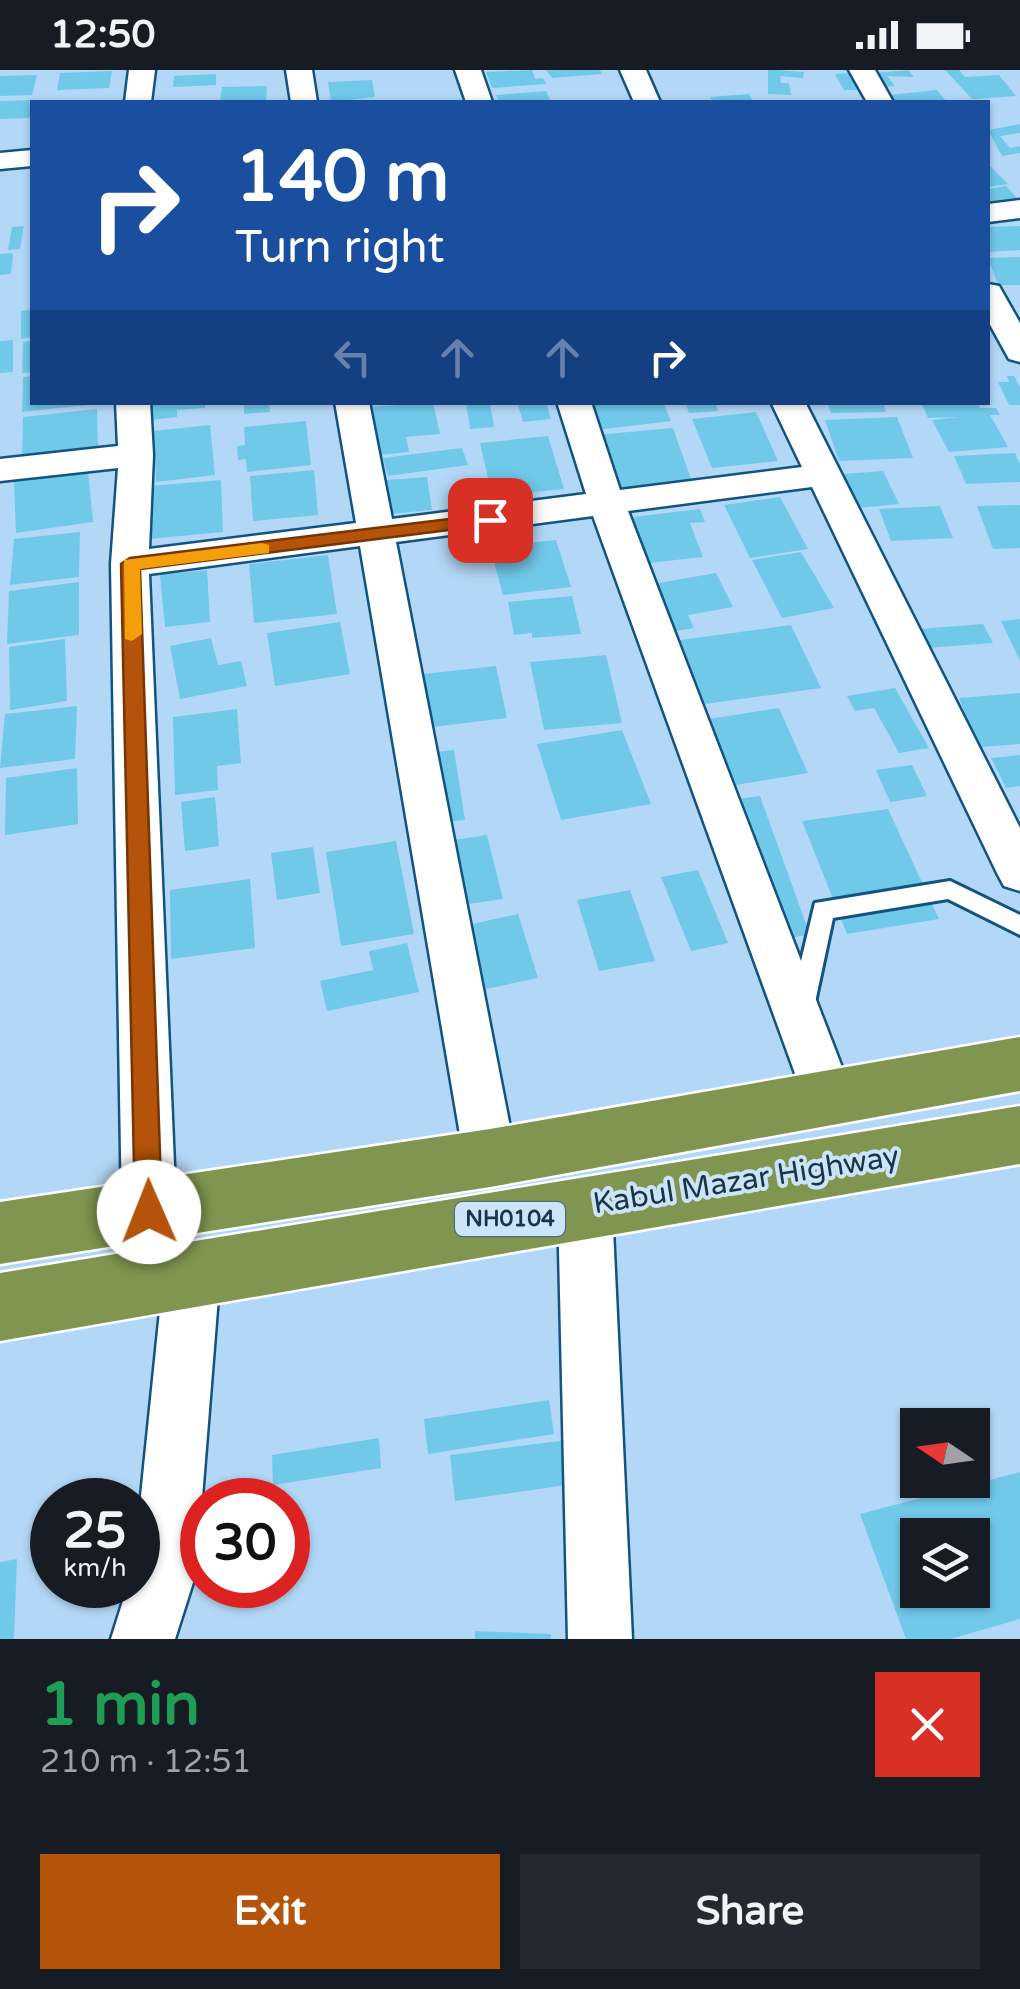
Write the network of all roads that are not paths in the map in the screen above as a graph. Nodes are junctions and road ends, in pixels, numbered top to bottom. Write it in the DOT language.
graph roads {
  1 [pos="142,70"];
  2 [pos="299,70"];
  3 [pos="468,70"];
  4 [pos="632,70"];
  5 [pos="862,70"];
  6 [pos="138,100"];
  7 [pos="304,100"];
  8 [pos="478,100"];
  9 [pos="646,100"];
  10 [pos="879,100"];
  11 [pos="30,158"];
  12 [pos="0,161"];
  13 [pos="1020,209"];
  14 [pos="990,213"];
  15 [pos="990,297"];
  16 [pos="1020,352"];
  17 [pos="134,405"];
  18 [pos="352,405"];
  19 [pos="575,405"];
  20 [pos="789,405"];
  21 [pos="136,455"];
  22 [pos="0,470"];
  23 [pos="823,475"];
  24 [pos="606,504"];
  25 [pos="373,536"];
  26 [pos="130,564"];
  27 [pos="1020,873"];
  28 [pos="1020,926"];
  29 [pos="799,1022"];
  30 [pos="1020,1064"];
  31 [pos="827,1096"];
  32 [pos="1020,1135"];
  33 [pos="490,1158"];
  34 [pos="585,1207"];
  35 [pos="149,1212"];
  36 [pos="0,1233"];
  37 [pos="192,1272"];
  38 [pos="0,1307"];
  39 [pos="143,1639"];
  40 [pos="600,1639"];
  1 -- 6 [label="street"];
  2 -- 7 [label="street"];
  3 -- 8 [label="street"];
  4 -- 9 [label="street"];
  5 -- 10 [label="street"];
  11 -- 12 [label="street"];
  13 -- 14 [label="street"];
  15 -- 16 [label="street"];
  17 -- 21 [label="street"];
  18 -- 25 [label="street"];
  19 -- 24 [label="street"];
  20 -- 23 [label="street"];
  21 -- 22 [label="street"];
  21 -- 26 [label="street"];
  23 -- 24 [label="street"];
  23 -- 27 [label="street"];
  24 -- 25 [label="street"];
  24 -- 29 [label="street"];
  25 -- 26 [label="street"];
  25 -- 33 [label="street"];
  26 -- 35 [label="street"];
  28 -- 29 [label="lane"];
  29 -- 31 [label="street"];
  30 -- 31 [label="highway"];
  31 -- 33 [label="highway"];
  32 -- 34 [label="highway, Kabul Mazar Highway / NH0104"];
  33 -- 35 [label="highway"];
  34 -- 37 [label="highway, Kabul Mazar Highway / NH0104"];
  34 -- 40 [label="street"];
  35 -- 36 [label="highway"];
  37 -- 38 [label="highway, Kabul Mazar Highway / NH0104"];
  37 -- 39 [label="street"];
}
